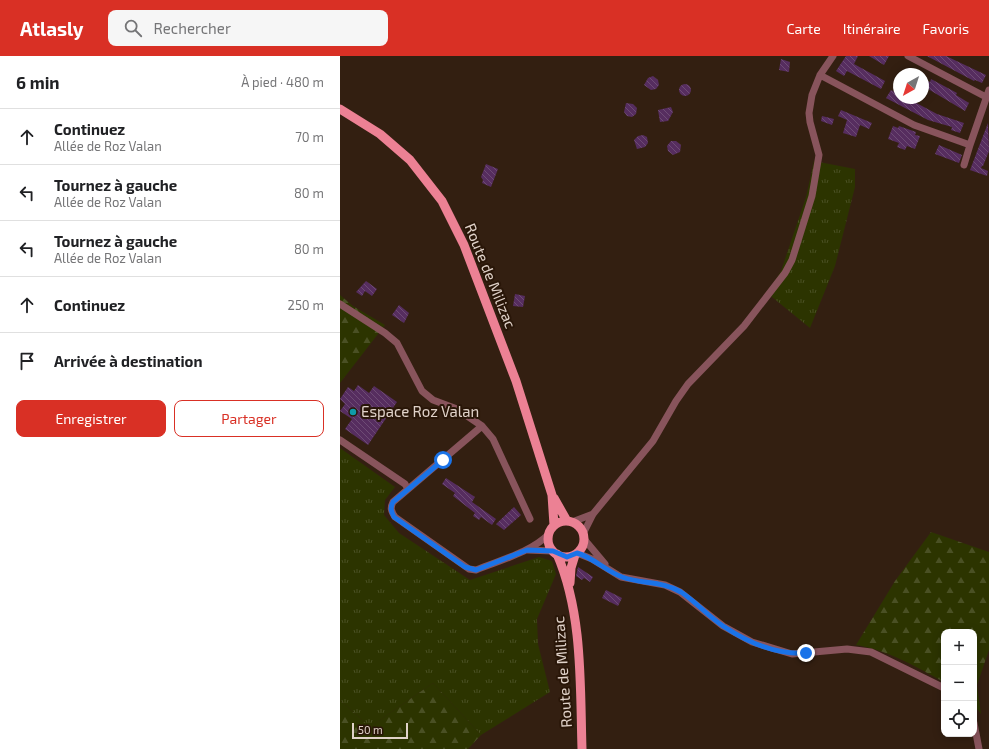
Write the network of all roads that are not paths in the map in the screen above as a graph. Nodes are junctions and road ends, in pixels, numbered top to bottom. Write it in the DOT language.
graph roads {
  1 [pos="832,56"];
  2 [pos="908,56"];
  3 [pos="820,75"];
  4 [pos="987,99"];
  5 [pos="340,109"];
  6 [pos="340,116"];
  7 [pos="352,117"];
  8 [pos="970,145"];
  9 [pos="964,165"];
  10 [pos="340,304"];
  11 [pos="482,426"];
  12 [pos="340,440"];
  13 [pos="408,490"];
  14 [pos="552,495"];
  15 [pos="593,514"];
  16 [pos="530,519"];
  17 [pos="569,521"];
  18 [pos="554,526"];
  19 [pos="549,534"];
  20 [pos="584,536"];
  21 [pos="527,550"];
  22 [pos="555,552"];
  23 [pos="576,554"];
  24 [pos="611,571"];
  25 [pos="570,592"];
  26 [pos="941,687"];
  27 [pos="977,737"];
  28 [pos="582,749"];
  29 [pos="979,749"];
  1 -- 3 [label="street"];
  2 -- 4 [label="street"];
  3 -- 8 [label="street"];
  3 -- 15 [label="street"];
  4 -- 8 [label="street"];
  5 -- 7 [label="main road, Route de Milizac"];
  6 -- 7 [label="street"];
  7 -- 14 [label="main road, Route de Milizac"];
  8 -- 9 [label="street"];
  10 -- 11 [label="street"];
  11 -- 13 [label="street"];
  11 -- 16 [label="street"];
  12 -- 13 [label="street"];
  13 -- 21 [label="street"];
  14 -- 17 [label="main road, Route de Milizac"];
  14 -- 18 [label="main road, Route de Milizac"];
  15 -- 17 [label="street"];
  15 -- 20 [label="street"];
  17 -- 18 [label="main road"];
  17 -- 20 [label="main road"];
  18 -- 19 [label="main road"];
  19 -- 21 [label="street"];
  19 -- 22 [label="main road"];
  20 -- 23 [label="main road"];
  20 -- 24 [label="street"];
  21 -- 22 [label="street"];
  22 -- 23 [label="main road"];
  22 -- 25 [label="main road, Route de Milizac"];
  23 -- 24 [label="street"];
  23 -- 25 [label="main road, Route de Milizac"];
  24 -- 26 [label="street"];
  25 -- 28 [label="main road, Route de Milizac"];
  27 -- 29 [label="street"];
}
